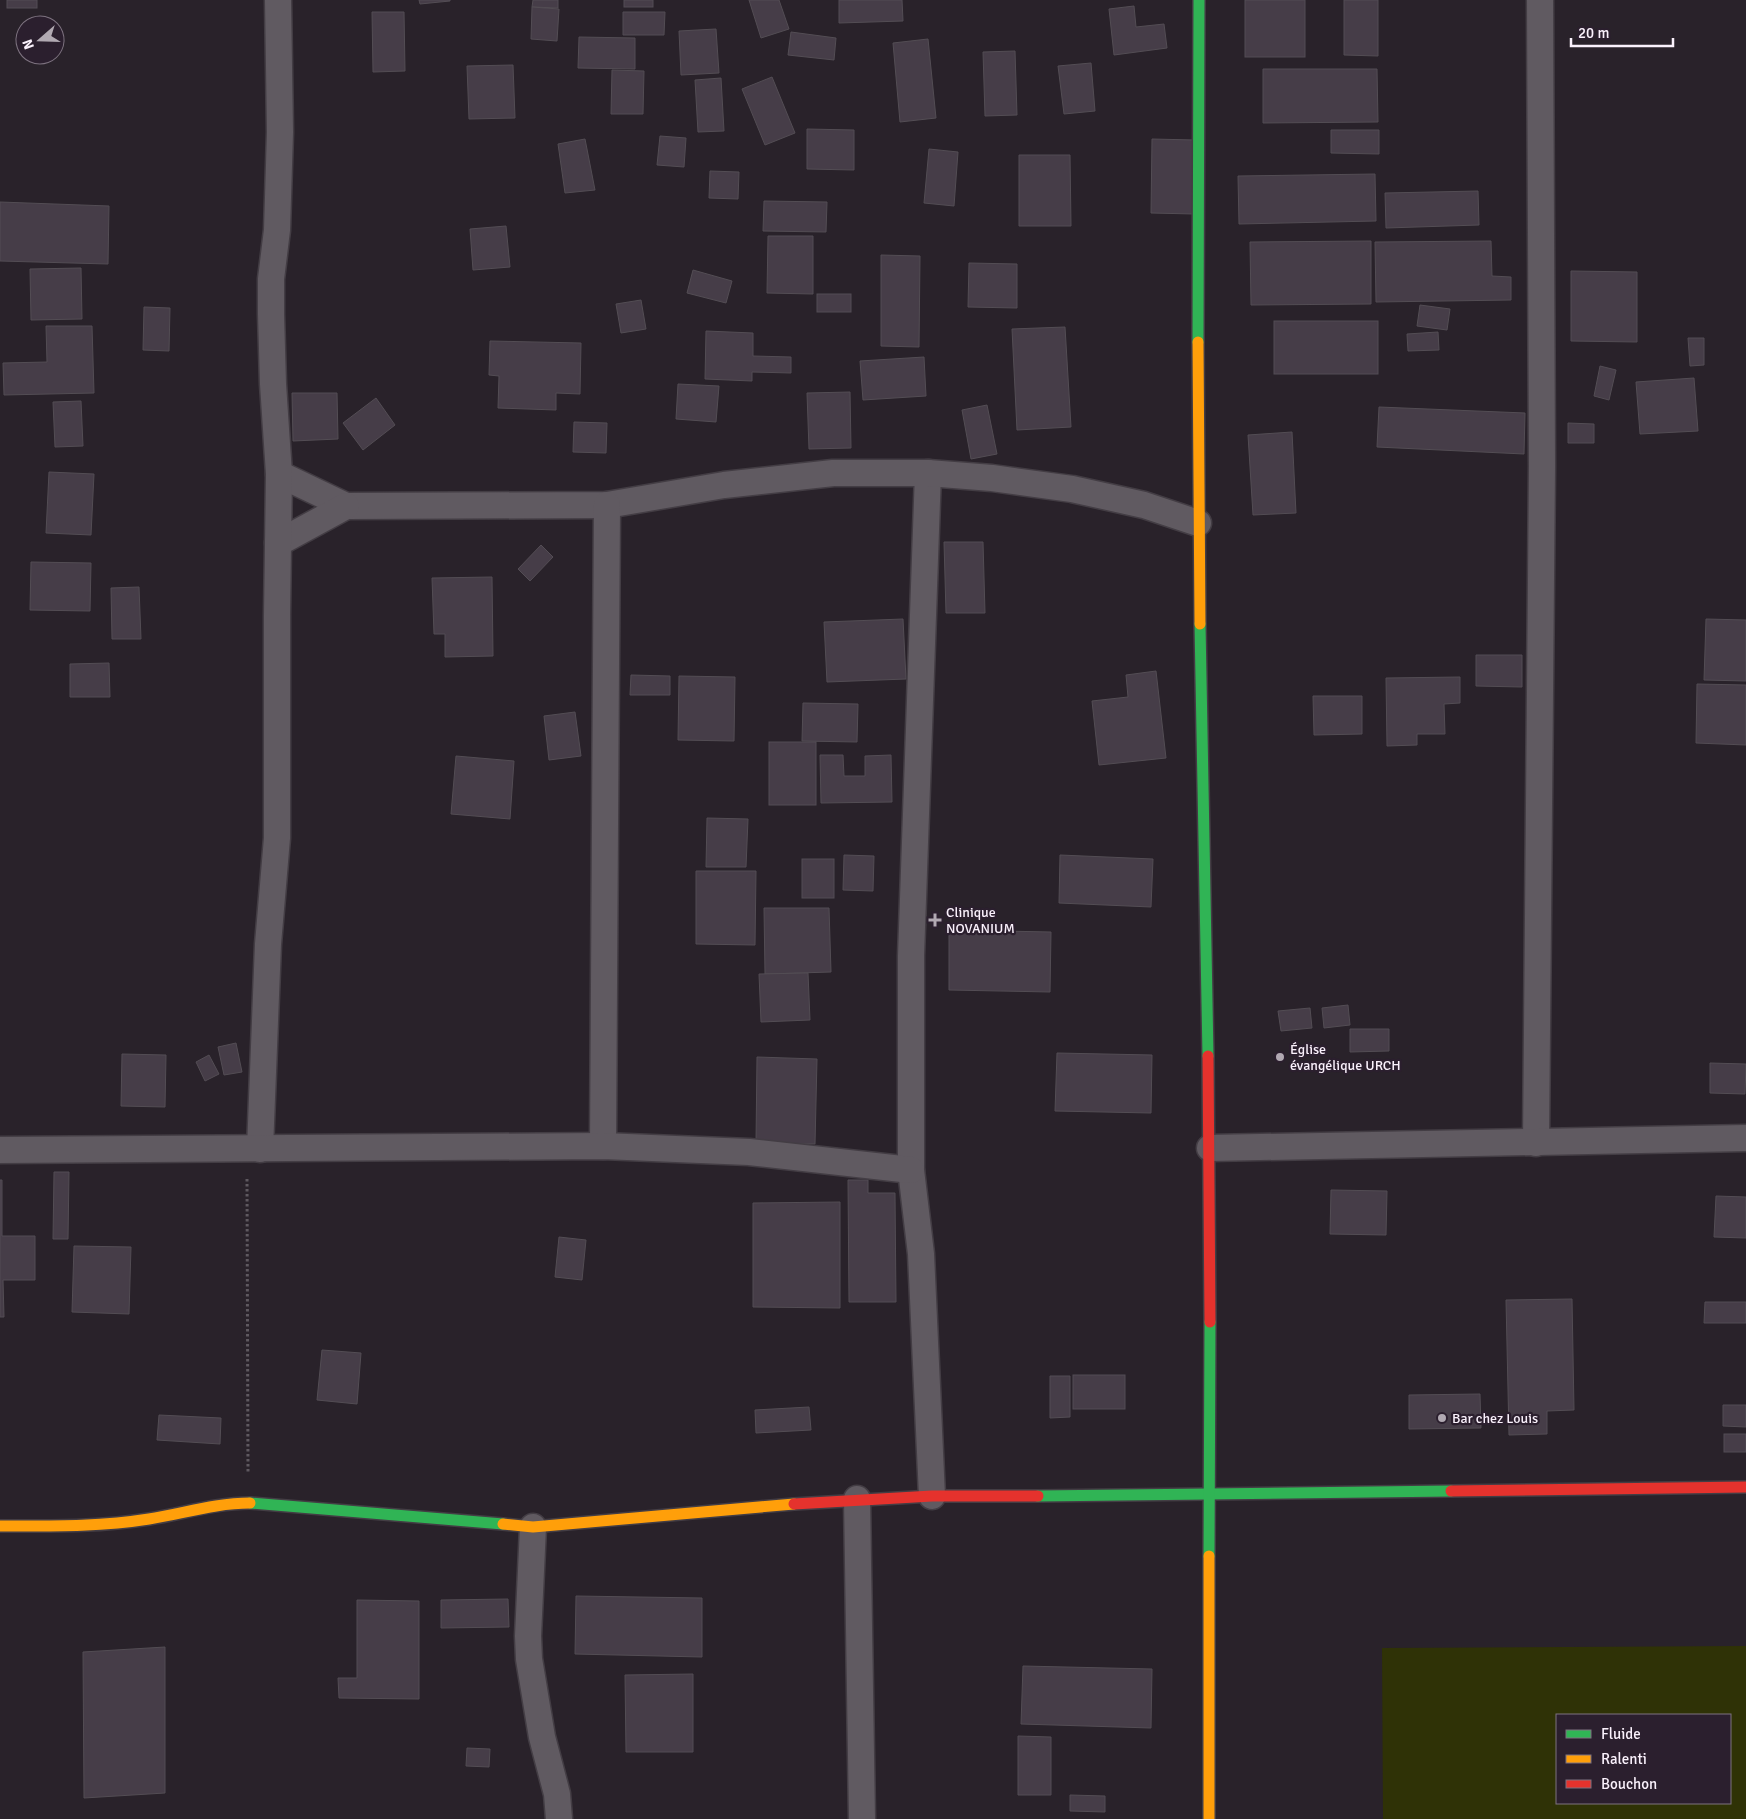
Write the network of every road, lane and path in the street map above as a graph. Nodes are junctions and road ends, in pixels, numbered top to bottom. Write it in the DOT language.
graph roads {
  1 [pos="278,0"];
  2 [pos="1198,0"];
  3 [pos="1540,0"];
  4 [pos="928,473"];
  5 [pos="279,474"];
  6 [pos="607,505"];
  7 [pos="346,506"];
  8 [pos="1198,523"];
  9 [pos="278,543"];
  10 [pos="1746,1138"];
  11 [pos="1536,1143"];
  12 [pos="603,1146"];
  13 [pos="1210,1148"];
  14 [pos="254,1149"];
  15 [pos="0,1150"];
  16 [pos="911,1170"];
  17 [pos="1746,1487"];
  18 [pos="1208,1495"];
  19 [pos="932,1496"];
  20 [pos="857,1499"];
  21 [pos="248,1503"];
  22 [pos="0,1526"];
  23 [pos="533,1527"];
  24 [pos="559,1819"];
  25 [pos="862,1819"];
  26 [pos="1209,1819"];
  1 -- 5 [label="street"];
  2 -- 8 [label="street"];
  3 -- 11 [label="street"];
  4 -- 6 [label="street"];
  4 -- 8 [label="street"];
  4 -- 16 [label="street"];
  5 -- 7 [label="street"];
  5 -- 9 [label="street"];
  6 -- 7 [label="street"];
  6 -- 12 [label="street"];
  7 -- 9 [label="street"];
  8 -- 13 [label="street"];
  9 -- 14 [label="street"];
  10 -- 11 [label="street"];
  11 -- 13 [label="street"];
  12 -- 14 [label="street"];
  12 -- 16 [label="street"];
  13 -- 18 [label="street"];
  14 -- 15 [label="street"];
  14 -- 21 [label="path"];
  16 -- 19 [label="street"];
  17 -- 18 [label="street"];
  18 -- 19 [label="street"];
  18 -- 26 [label="street"];
  19 -- 20 [label="street"];
  20 -- 23 [label="street"];
  20 -- 25 [label="street"];
  21 -- 22 [label="street"];
  21 -- 23 [label="street"];
  23 -- 24 [label="street"];
}
